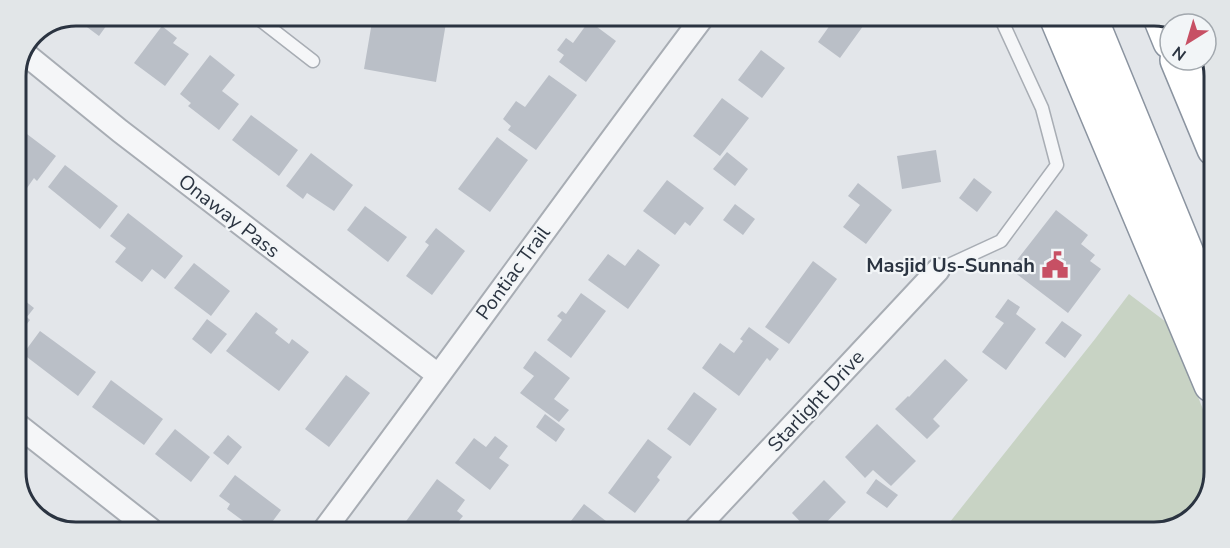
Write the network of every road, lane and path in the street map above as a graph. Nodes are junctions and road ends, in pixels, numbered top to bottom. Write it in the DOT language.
graph roads {
  1 [pos="268,26"];
  2 [pos="696,26"];
  3 [pos="1003,26"];
  4 [pos="1060,26"];
  5 [pos="1094,26"];
  6 [pos="29,57"];
  7 [pos="313,61"];
  8 [pos="1183,72"];
  9 [pos="1204,124"];
  10 [pos="938,270"];
  11 [pos="1204,294"];
  12 [pos="1204,368"];
  13 [pos="438,375"];
  14 [pos="26,432"];
  15 [pos="141,522"];
  16 [pos="332,522"];
  17 [pos="702,522"];
  1 -- 7 [label="lane"];
  2 -- 13 [label="street, Pontiac Trail"];
  3 -- 10 [label="lane"];
  4 -- 12 [label="highway"];
  5 -- 11 [label="highway"];
  6 -- 13 [label="street, Onaway Pass"];
  8 -- 9 [label="highway"];
  10 -- 17 [label="street, Starlight Drive"];
  13 -- 16 [label="street, Pontiac Trail"];
  14 -- 15 [label="street"];
}
